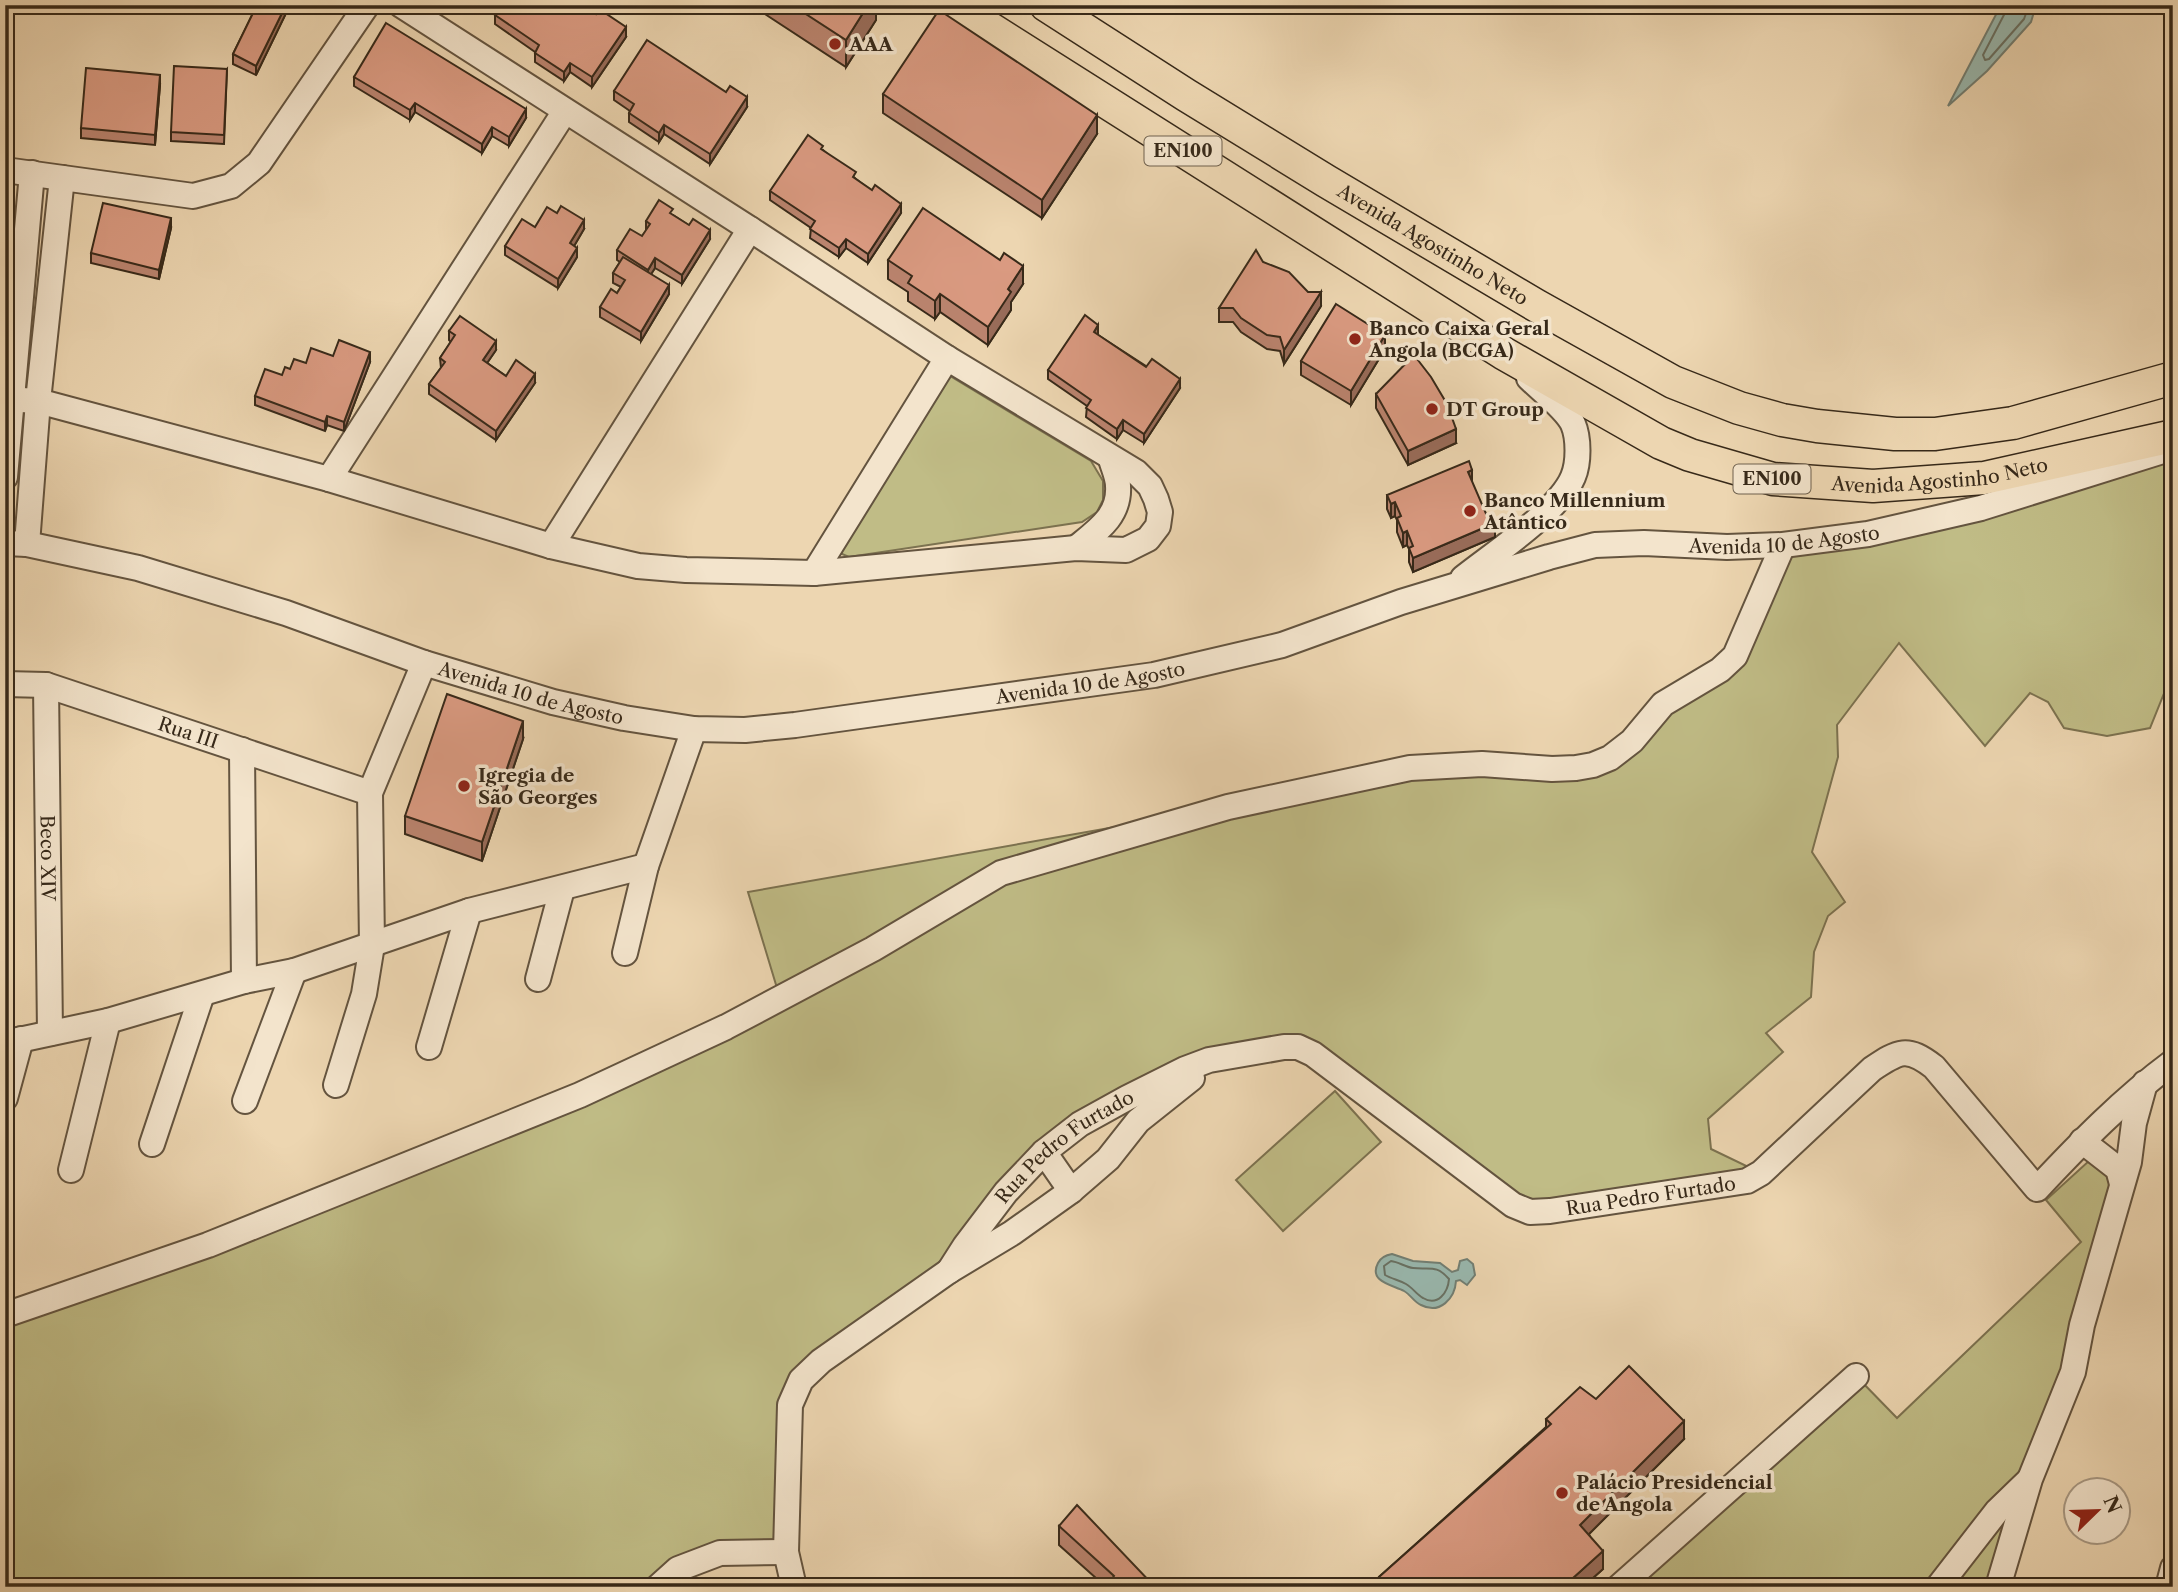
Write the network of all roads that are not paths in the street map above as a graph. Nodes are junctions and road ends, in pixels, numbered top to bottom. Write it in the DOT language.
graph roads {
  1 [pos="368,5"];
  2 [pos="401,5"];
  3 [pos="953,5"];
  4 [pos="1046,5"];
  5 [pos="565,111"];
  6 [pos="5,170"];
  7 [pos="32,173"];
  8 [pos="62,178"];
  9 [pos="750,229"];
  10 [pos="1503,353"];
  11 [pos="947,358"];
  12 [pos="2173,378"];
  13 [pos="9,399"];
  14 [pos="38,401"];
  15 [pos="2173,436"];
  16 [pos="2173,447"];
  17 [pos="1111,458"];
  18 [pos="5,477"];
  19 [pos="328,478"];
  20 [pos="16,543"];
  21 [pos="1783,545"];
  22 [pos="551,546"];
  23 [pos="1076,548"];
  24 [pos="814,573"];
  25 [pos="1453,586"];
  26 [pos="424,663"];
  27 [pos="5,684"];
  28 [pos="46,685"];
  29 [pos="694,729"];
  30 [pos="242,750"];
  31 [pos="370,793"];
  32 [pos="646,866"];
  33 [pos="562,889"];
  34 [pos="469,911"];
  35 [pos="372,945"];
  36 [pos="625,953"];
  37 [pos="294,971"];
  38 [pos="538,979"];
  39 [pos="244,982"];
  40 [pos="202,994"];
  41 [pos="108,1021"];
  42 [pos="50,1032"];
  43 [pos="13,1041"];
  44 [pos="429,1047"];
  45 [pos="1209,1060"];
  46 [pos="2173,1062"];
  47 [pos="2145,1083"];
  48 [pos="336,1085"];
  49 [pos="5,1098"];
  50 [pos="245,1101"];
  51 [pos="1091,1118"];
  52 [pos="2082,1141"];
  53 [pos="1121,1142"];
  54 [pos="152,1144"];
  55 [pos="1045,1152"];
  56 [pos="71,1170"];
  57 [pos="2122,1184"];
  58 [pos="1072,1191"];
  59 [pos="949,1271"];
  60 [pos="5,1315"];
  61 [pos="1856,1376"];
  62 [pos="2030,1479"];
  63 [pos="786,1552"];
  64 [pos="2173,1567"];
  65 [pos="658,1587"];
  66 [pos="794,1587"];
  67 [pos="1619,1587"];
  68 [pos="1938,1587"];
  69 [pos="1998,1587"];
  70 [pos="2168,1587"];
  1 -- 8 [label="street"];
  2 -- 5 [label="street"];
  3 -- 10 [label="main road, Avenida Agostinho Neto / EN100"];
  4 -- 12 [label="main road, Avenida Agostinho Neto / EN100"];
  5 -- 9 [label="street"];
  5 -- 19 [label="street"];
  6 -- 7 [label="street"];
  7 -- 8 [label="street"];
  7 -- 13 [label="street"];
  8 -- 14 [label="street"];
  9 -- 11 [label="street"];
  9 -- 22 [label="street"];
  10 -- 15 [label="main road, Avenida Agostinho Neto / EN100"];
  10 -- 25 [label="street"];
  11 -- 17 [label="street"];
  11 -- 24 [label="street"];
  13 -- 14 [label="street"];
  13 -- 18 [label="street"];
  14 -- 19 [label="street"];
  14 -- 20 [label="street"];
  16 -- 21 [label="street, Avenida 10 de Agosto"];
  17 -- 23 [label="street"];
  17 -- 23 [label="street"];
  19 -- 22 [label="street"];
  20 -- 26 [label="street, Avenida 10 de Agosto"];
  21 -- 25 [label="street, Avenida 10 de Agosto"];
  21 -- 60 [label="street"];
  22 -- 24 [label="street"];
  23 -- 24 [label="street"];
  25 -- 29 [label="street, Avenida 10 de Agosto"];
  26 -- 29 [label="street, Avenida 10 de Agosto"];
  26 -- 31 [label="street"];
  27 -- 28 [label="street, Rua III"];
  28 -- 30 [label="street, Rua III"];
  28 -- 42 [label="street, Beco XIV"];
  29 -- 32 [label="street"];
  30 -- 31 [label="street, Rua III"];
  30 -- 39 [label="street"];
  31 -- 35 [label="street"];
  32 -- 33 [label="street"];
  32 -- 36 [label="street"];
  33 -- 34 [label="street"];
  33 -- 38 [label="street"];
  34 -- 35 [label="street"];
  34 -- 44 [label="street"];
  35 -- 37 [label="street"];
  35 -- 48 [label="street"];
  37 -- 39 [label="street"];
  37 -- 50 [label="street"];
  39 -- 40 [label="street"];
  40 -- 41 [label="street"];
  40 -- 54 [label="street"];
  41 -- 42 [label="street"];
  41 -- 56 [label="street"];
  42 -- 43 [label="street"];
  43 -- 49 [label="street"];
  45 -- 51 [label="street, Rua Pedro Furtado"];
  45 -- 52 [label="street, Rua Pedro Furtado"];
  45 -- 53 [label="street, Rua Pedro Furtado"];
  46 -- 47 [label="street"];
  47 -- 52 [label="street"];
  47 -- 57 [label="street"];
  51 -- 53 [label="street"];
  51 -- 55 [label="street, Rua Pedro Furtado"];
  52 -- 57 [label="street"];
  53 -- 58 [label="street, Rua Pedro Furtado"];
  55 -- 58 [label="street"];
  55 -- 59 [label="street, Rua Pedro Furtado"];
  57 -- 62 [label="street"];
  58 -- 59 [label="street, Rua Pedro Furtado"];
  59 -- 63 [label="street, Rua Pedro Furtado"];
  61 -- 67 [label="street"];
  62 -- 68 [label="street"];
  62 -- 69 [label="street"];
  63 -- 65 [label="street"];
  63 -- 66 [label="street, Rua Pedro Furtado"];
  64 -- 70 [label="street"];
}
